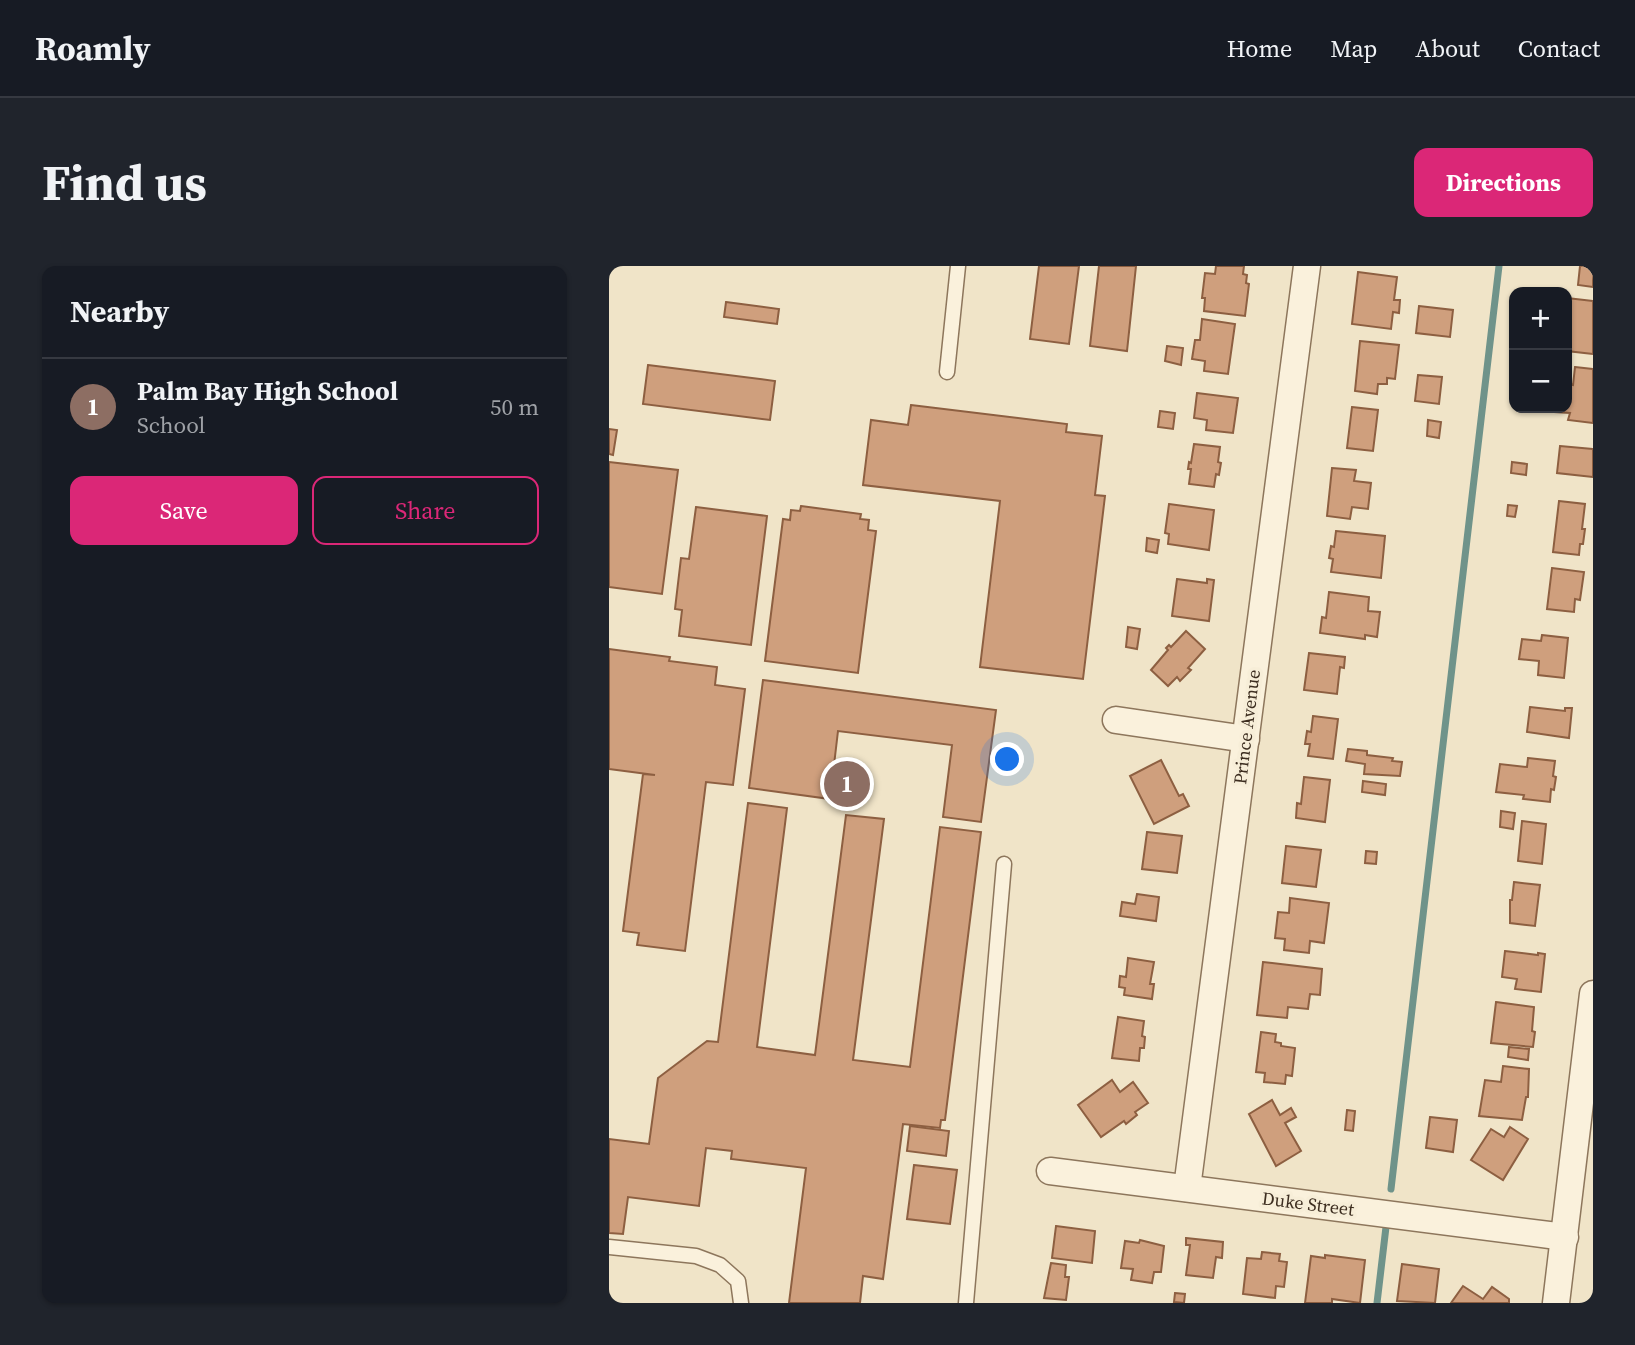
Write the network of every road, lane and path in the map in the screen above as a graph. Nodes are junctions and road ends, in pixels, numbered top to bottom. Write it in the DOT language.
graph roads {
  1 [pos="958,266"];
  2 [pos="1307,266"];
  3 [pos="947,372"];
  4 [pos="1116,720"];
  5 [pos="1245,739"];
  6 [pos="1004,864"];
  7 [pos="1593,994"];
  8 [pos="1050,1171"];
  9 [pos="1187,1188"];
  10 [pos="1565,1237"];
  11 [pos="609,1247"];
  12 [pos="741,1303"];
  13 [pos="966,1303"];
  14 [pos="1556,1303"];
  1 -- 3 [label="lane"];
  2 -- 5 [label="street, Prince Avenue"];
  4 -- 5 [label="street"];
  5 -- 9 [label="street, Prince Avenue"];
  6 -- 13 [label="lane"];
  7 -- 10 [label="street"];
  8 -- 9 [label="street, Duke Street"];
  9 -- 10 [label="street, Duke Street"];
  10 -- 14 [label="street"];
  11 -- 12 [label="lane"];
}
